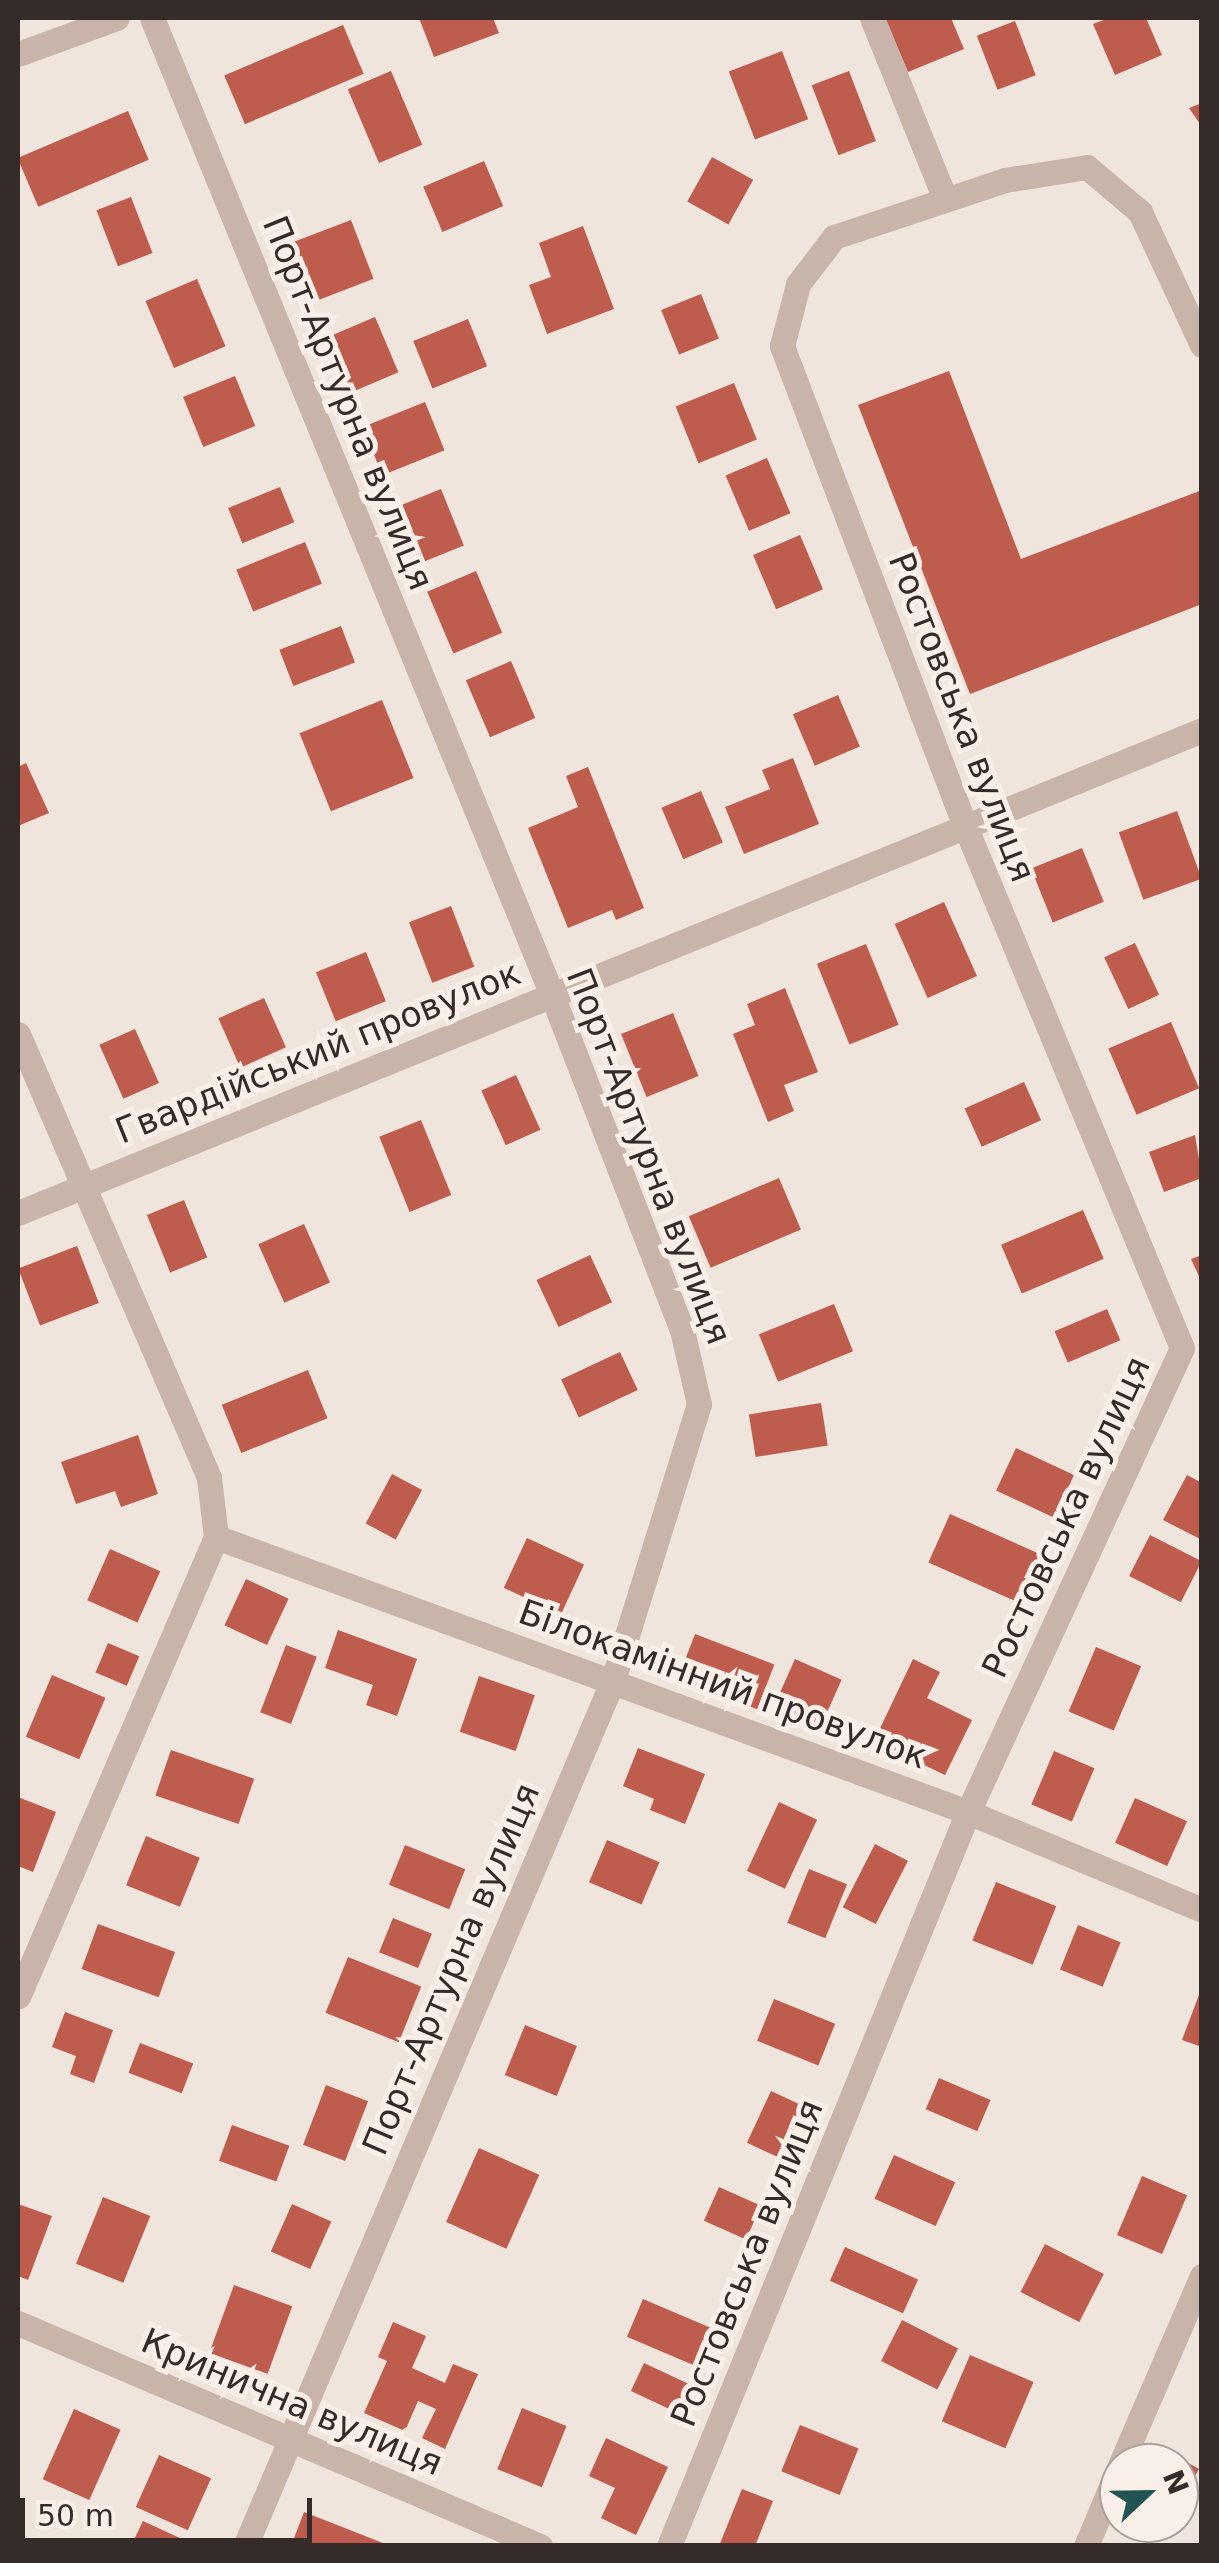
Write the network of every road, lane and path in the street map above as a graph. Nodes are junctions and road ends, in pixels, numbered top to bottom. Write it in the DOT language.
graph roads {
  1 [pos="117,18"];
  2 [pos="152,18"];
  3 [pos="872,18"];
  4 [pos="18,54"];
  5 [pos="945,200"];
  6 [pos="1202,346"];
  7 [pos="1202,730"];
  8 [pos="965,826"];
  9 [pos="552,995"];
  10 [pos="18,1034"];
  11 [pos="81,1186"];
  12 [pos="18,1213"];
  13 [pos="216,1537"];
  14 [pos="613,1680"];
  15 [pos="968,1812"];
  16 [pos="1202,1910"];
  17 [pos="18,1996"];
  18 [pos="1202,2276"];
  19 [pos="18,2323"];
  20 [pos="288,2438"];
  21 [pos="1130,2443"];
  22 [pos="1099,2515"];
  23 [pos="245,2546"];
  24 [pos="540,2546"];
  25 [pos="669,2546"];
  26 [pos="1086,2546"];
  1 -- 4 [label="street"];
  2 -- 9 [label="street, Порт-Артурна вулиця"];
  3 -- 5 [label="street"];
  5 -- 6 [label="street, Ростовська вулиця"];
  5 -- 8 [label="street, Ростовська вулиця"];
  7 -- 8 [label="street, Гвардійський провулок"];
  8 -- 9 [label="street, Гвардійський провулок"];
  8 -- 15 [label="street, Ростовська вулиця"];
  9 -- 11 [label="street, Гвардійський провулок"];
  9 -- 14 [label="street, Порт-Артурна вулиця"];
  10 -- 11 [label="street"];
  11 -- 12 [label="street, Гвардійський провулок"];
  11 -- 13 [label="street"];
  13 -- 14 [label="street, Білокамінний провулок"];
  13 -- 17 [label="street"];
  14 -- 15 [label="street, Білокамінний провулок"];
  14 -- 20 [label="street, Порт-Артурна вулиця"];
  15 -- 16 [label="street, Білокамінний провулок"];
  15 -- 25 [label="street, Ростовська вулиця"];
  18 -- 21 [label="street"];
  19 -- 20 [label="street, Кринична вулиця"];
  20 -- 23 [label="street, Порт-Артурна вулиця"];
  20 -- 24 [label="street, Кринична вулиця"];
  22 -- 26 [label="street"];
}
